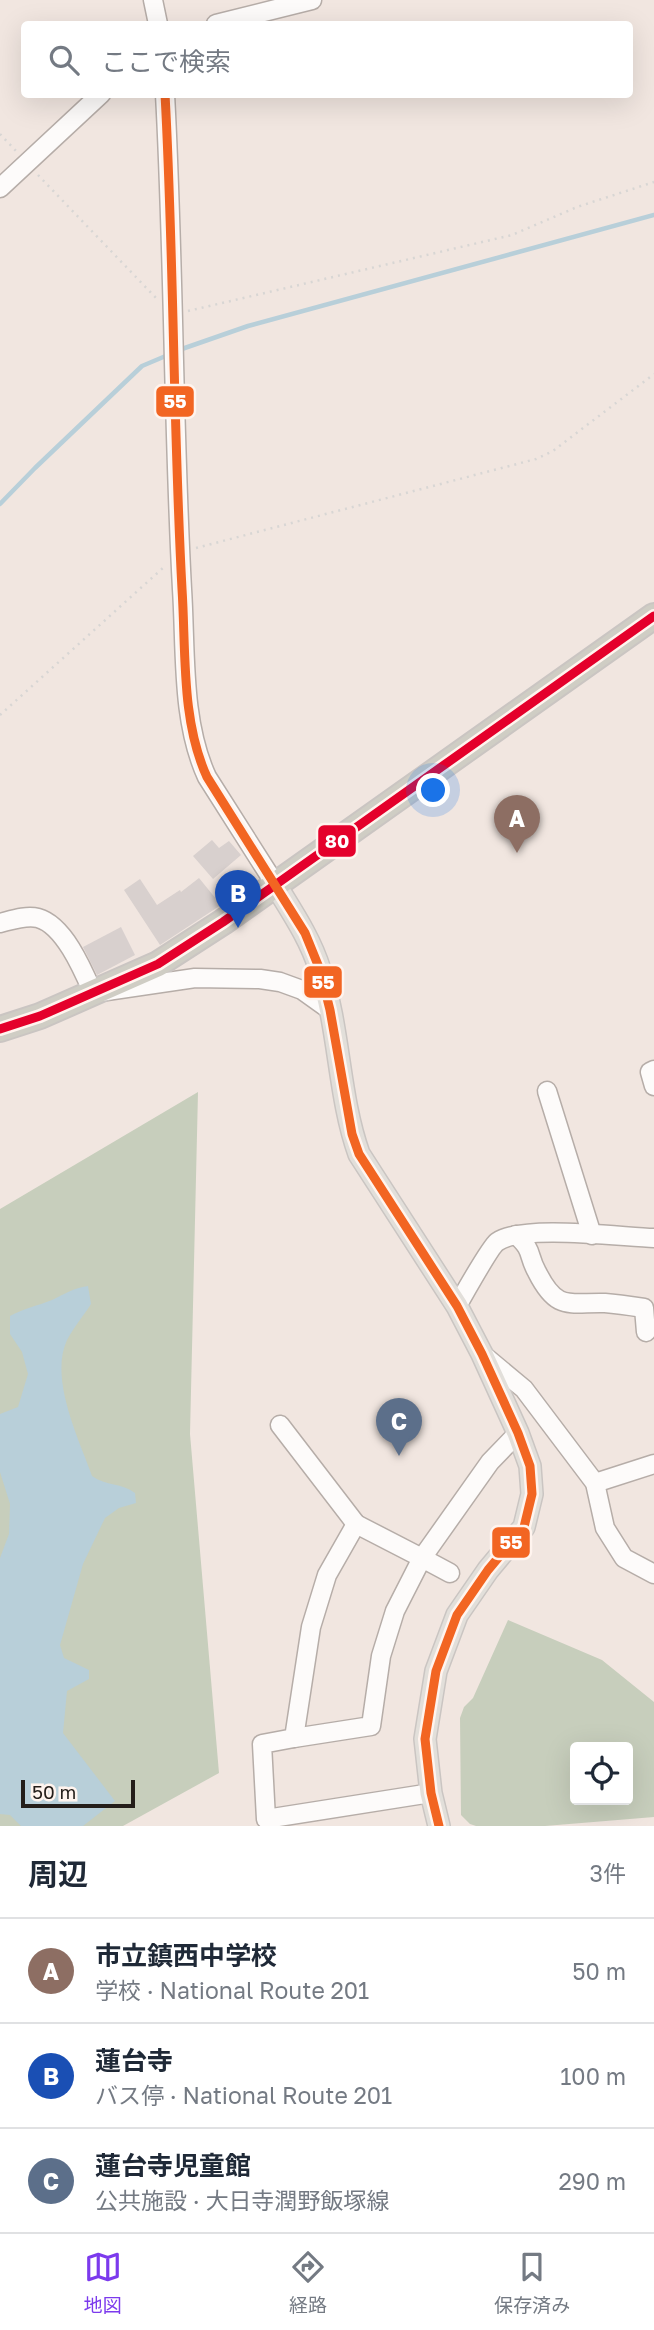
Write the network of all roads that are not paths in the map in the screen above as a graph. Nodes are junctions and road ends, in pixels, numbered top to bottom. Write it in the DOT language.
graph roads {
  1 [pos="153,0"];
  2 [pos="312,0"];
  3 [pos="158,21"];
  4 [pos="228,21"];
  5 [pos="97,98"];
  6 [pos="165,98"];
  7 [pos="0,188"];
  8 [pos="654,616"];
  9 [pos="275,884"];
  10 [pos="0,923"];
  11 [pos="93,993"];
  12 [pos="330,1010"];
  13 [pos="0,1029"];
  14 [pos="654,1070"];
  15 [pos="654,1086"];
  16 [pos="547,1091"];
  17 [pos="516,1235"];
  18 [pos="592,1236"];
  19 [pos="654,1238"];
  20 [pos="457,1306"];
  21 [pos="646,1332"];
  22 [pos="482,1354"];
  23 [pos="280,1425"];
  24 [pos="518,1433"];
  25 [pos="654,1464"];
  26 [pos="595,1483"];
  27 [pos="356,1524"];
  28 [pos="422,1558"];
  29 [pos="450,1573"];
  30 [pos="654,1574"];
  31 [pos="294,1738"];
  32 [pos="431,1793"];
  33 [pos="439,1826"];
  1 -- 3 [label="street"];
  2 -- 4 [label="street"];
  5 -- 7 [label="street"];
  6 -- 9 [label="street"];
  8 -- 9 [label="highway"];
  9 -- 11 [label="highway"];
  9 -- 12 [label="main road"];
  10 -- 11 [label="street"];
  11 -- 12 [label="street"];
  11 -- 13 [label="highway"];
  12 -- 20 [label="main road"];
  14 -- 15 [label="street"];
  16 -- 18 [label="street"];
  17 -- 18 [label="street"];
  17 -- 20 [label="street"];
  17 -- 21 [label="street"];
  18 -- 19 [label="street"];
  20 -- 22 [label="main road"];
  22 -- 24 [label="main road"];
  22 -- 26 [label="street"];
  23 -- 27 [label="street"];
  24 -- 28 [label="street"];
  24 -- 32 [label="main road"];
  25 -- 26 [label="street"];
  26 -- 30 [label="street"];
  27 -- 28 [label="street"];
  27 -- 31 [label="street"];
  28 -- 29 [label="street"];
  28 -- 31 [label="street"];
  31 -- 32 [label="street"];
  32 -- 33 [label="main road"];
}
